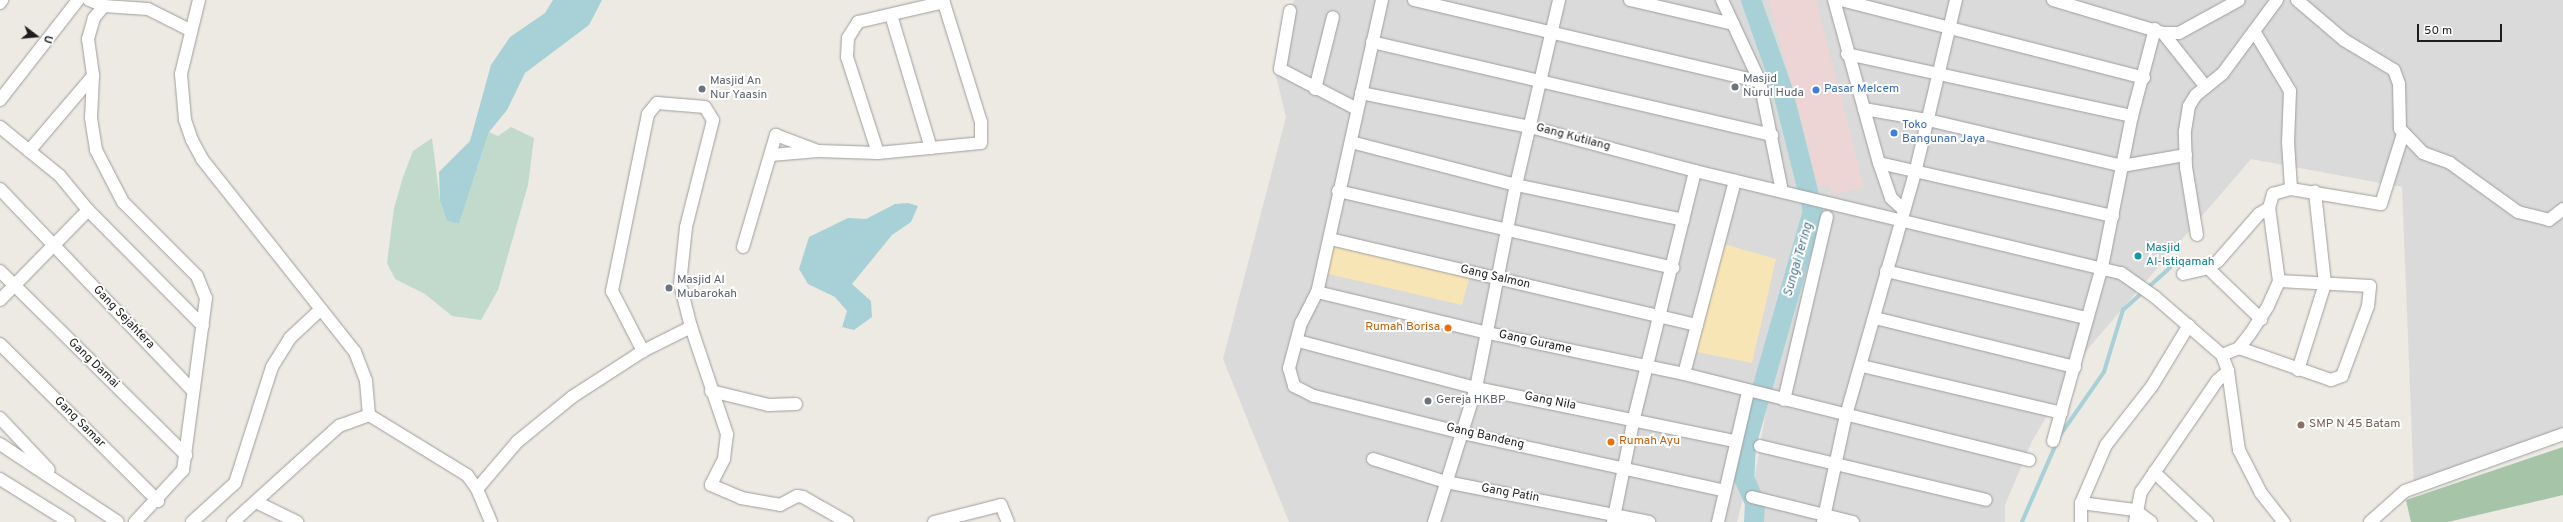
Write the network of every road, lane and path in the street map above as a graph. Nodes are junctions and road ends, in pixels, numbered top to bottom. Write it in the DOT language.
graph roads {
  1 [pos="2,0"];
  2 [pos="78,0"];
  3 [pos="89,0"];
  4 [pos="199,0"];
  5 [pos="1382,0"];
  6 [pos="1414,0"];
  7 [pos="1559,0"];
  8 [pos="1630,0"];
  9 [pos="1722,0"];
  10 [pos="1834,0"];
  11 [pos="1842,0"];
  12 [pos="1956,0"];
  13 [pos="2053,0"];
  14 [pos="2239,0"];
  15 [pos="2277,0"];
  16 [pos="2297,0"];
  17 [pos="944,1"];
  18 [pos="0,3"];
  19 [pos="104,6"];
  20 [pos="1290,11"];
  21 [pos="891,15"];
  22 [pos="1333,17"];
  23 [pos="1733,24"];
  24 [pos="1949,27"];
  25 [pos="190,30"];
  26 [pos="2159,31"];
  27 [pos="2254,31"];
  28 [pos="1552,33"];
  29 [pos="1372,42"];
  30 [pos="1847,54"];
  31 [pos="1937,74"];
  32 [pos="93,76"];
  33 [pos="2144,78"];
  34 [pos="1542,81"];
  35 [pos="1760,82"];
  36 [pos="2206,88"];
  37 [pos="1315,89"];
  38 [pos="1361,93"];
  39 [pos="0,100"];
  40 [pos="1357,109"];
  41 [pos="1864,109"];
  42 [pos="2132,116"];
  43 [pos="1928,120"];
  44 [pos="0,127"];
  45 [pos="1530,127"];
  46 [pos="2403,134"];
  47 [pos="1772,135"];
  48 [pos="1350,142"];
  49 [pos="931,148"];
  50 [pos="29,151"];
  51 [pos="818,151"];
  52 [pos="878,153"];
  53 [pos="771,155"];
  54 [pos="2186,155"];
  55 [pos="1879,162"];
  56 [pos="2122,166"];
  57 [pos="1916,169"];
  58 [pos="1695,171"];
  59 [pos="1735,181"];
  60 [pos="1516,185"];
  61 [pos="0,189"];
  62 [pos="2291,189"];
  63 [pos="1338,191"];
  64 [pos="1787,192"];
  65 [pos="2315,192"];
  66 [pos="2269,208"];
  67 [pos="88,210"];
  68 [pos="2563,210"];
  69 [pos="1901,213"];
  70 [pos="2113,216"];
  71 [pos="1827,217"];
  72 [pos="1683,220"];
  73 [pos="1509,233"];
  74 [pos="2197,235"];
  75 [pos="1330,240"];
  76 [pos="53,244"];
  77 [pos="743,247"];
  78 [pos="2102,267"];
  79 [pos="1673,268"];
  80 [pos="2208,268"];
  81 [pos="0,271"];
  82 [pos="1886,271"];
  83 [pos="2183,274"];
  84 [pos="1500,279"];
  85 [pos="2279,281"];
  86 [pos="2325,284"];
  87 [pos="13,286"];
  88 [pos="1317,292"];
  89 [pos="0,300"];
  90 [pos="321,309"];
  91 [pos="1660,316"];
  92 [pos="1876,318"];
  93 [pos="2087,318"];
  94 [pos="2261,318"];
  95 [pos="1697,325"];
  96 [pos="2189,325"];
  97 [pos="203,326"];
  98 [pos="691,327"];
  99 [pos="1488,333"];
  100 [pos="1298,341"];
  101 [pos="0,344"];
  102 [pos="2239,348"];
  103 [pos="643,351"];
  104 [pos="2222,355"];
  105 [pos="1862,366"];
  106 [pos="2075,367"];
  107 [pos="1649,368"];
  108 [pos="2298,370"];
  109 [pos="2228,371"];
  110 [pos="1684,374"];
  111 [pos="1476,388"];
  112 [pos="193,391"];
  113 [pos="711,391"];
  114 [pos="1751,393"];
  115 [pos="1778,399"];
  116 [pos="796,404"];
  117 [pos="2062,413"];
  118 [pos="369,415"];
  119 [pos="1846,415"];
  120 [pos="0,418"];
  121 [pos="1634,418"];
  122 [pos="1462,433"];
  123 [pos="2563,434"];
  124 [pos="1735,441"];
  125 [pos="2053,441"];
  126 [pos="0,444"];
  127 [pos="1760,446"];
  128 [pos="186,455"];
  129 [pos="1373,459"];
  130 [pos="2029,460"];
  131 [pos="1835,466"];
  132 [pos="1625,468"];
  133 [pos="2154,472"];
  134 [pos="0,479"];
  135 [pos="1446,482"];
  136 [pos="62,484"];
  137 [pos="477,489"];
  138 [pos="1724,491"];
  139 [pos="1752,497"];
  140 [pos="1986,500"];
  141 [pos="158,501"];
  142 [pos="256,502"];
  143 [pos="2081,503"];
  144 [pos="2135,516"];
  145 [pos="1614,518"];
  146 [pos="1823,518"];
  147 [pos="70,522"];
  148 [pos="118,522"];
  149 [pos="135,522"];
  150 [pos="192,522"];
  151 [pos="233,522"];
  152 [pos="297,522"];
  153 [pos="490,522"];
  154 [pos="847,522"];
  155 [pos="934,522"];
  156 [pos="1008,522"];
  157 [pos="1434,522"];
  158 [pos="1649,522"];
  159 [pos="1718,522"];
  160 [pos="1853,522"];
  161 [pos="2081,522"];
  162 [pos="2151,522"];
  163 [pos="2207,522"];
  164 [pos="2284,522"];
  165 [pos="2370,522"];
  1 -- 18 [label="street"];
  2 -- 39 [label="street"];
  3 -- 19 [label="street"];
  4 -- 25 [label="street"];
  5 -- 29 [label="street"];
  6 -- 28 [label="street"];
  7 -- 28 [label="street"];
  8 -- 23 [label="street"];
  9 -- 23 [label="street"];
  10 -- 30 [label="street"];
  11 -- 24 [label="street"];
  12 -- 24 [label="street"];
  13 -- 26 [label="street"];
  14 -- 26 [label="street"];
  15 -- 27 [label="street"];
  16 -- 46 [label="street"];
  17 -- 21 [label="street"];
  17 -- 49 [label="street"];
  19 -- 25 [label="street"];
  19 -- 32 [label="street"];
  20 -- 37 [label="street"];
  21 -- 49 [label="street"];
  21 -- 52 [label="street"];
  22 -- 37 [label="street"];
  23 -- 35 [label="street"];
  24 -- 31 [label="street"];
  24 -- 33 [label="street"];
  25 -- 90 [label="street"];
  26 -- 33 [label="street"];
  26 -- 36 [label="street"];
  27 -- 36 [label="street"];
  27 -- 62 [label="street"];
  28 -- 34 [label="street"];
  28 -- 35 [label="street"];
  29 -- 34 [label="street"];
  29 -- 38 [label="street"];
  30 -- 31 [label="street"];
  30 -- 41 [label="street"];
  31 -- 42 [label="street"];
  31 -- 43 [label="street"];
  32 -- 50 [label="street"];
  32 -- 97 [label="street"];
  33 -- 42 [label="street"];
  34 -- 45 [label="street"];
  34 -- 47 [label="street"];
  35 -- 47 [label="street"];
  36 -- 54 [label="street"];
  37 -- 40 [label="street"];
  38 -- 40 [label="street"];
  38 -- 45 [label="street, Gang Kutilang"];
  40 -- 48 [label="street"];
  41 -- 43 [label="street"];
  41 -- 55 [label="street"];
  42 -- 56 [label="street"];
  43 -- 56 [label="street"];
  43 -- 57 [label="street"];
  44 -- 50 [label="street"];
  45 -- 58 [label="street, Gang Kutilang"];
  45 -- 60 [label="street"];
  46 -- 65 [label="street"];
  46 -- 68 [label="street"];
  47 -- 64 [label="street"];
  48 -- 60 [label="street"];
  48 -- 63 [label="street"];
  49 -- 52 [label="street"];
  50 -- 67 [label="street"];
  51 -- 52 [label="street"];
  51 -- 53 [label="street"];
  51 -- 53 [label="street"];
  53 -- 77 [label="street"];
  54 -- 56 [label="street"];
  54 -- 74 [label="street"];
  55 -- 57 [label="street"];
  55 -- 69 [label="street"];
  56 -- 70 [label="street"];
  57 -- 69 [label="street"];
  57 -- 70 [label="street"];
  58 -- 59 [label="street, Gang Kutilang"];
  58 -- 72 [label="street"];
  59 -- 64 [label="street, Gang Kutilang"];
  59 -- 95 [label="street"];
  60 -- 72 [label="street"];
  60 -- 73 [label="street"];
  61 -- 76 [label="street, Gang Sejahtera"];
  62 -- 65 [label="street"];
  62 -- 66 [label="street"];
  63 -- 73 [label="street"];
  63 -- 75 [label="street"];
  64 -- 69 [label="street, Gang Kutilang"];
  65 -- 86 [label="street"];
  66 -- 80 [label="street"];
  66 -- 85 [label="street"];
  67 -- 76 [label="street"];
  67 -- 97 [label="street"];
  69 -- 78 [label="street, Gang Kutilang"];
  69 -- 82 [label="street"];
  70 -- 78 [label="street"];
  71 -- 115 [label="street"];
  72 -- 79 [label="street"];
  73 -- 79 [label="street"];
  73 -- 84 [label="street"];
  75 -- 84 [label="street, Gang Salmon"];
  75 -- 88 [label="street"];
  76 -- 87 [label="street"];
  76 -- 112 [label="street, Gang Sejahtera"];
  78 -- 93 [label="street"];
  78 -- 96 [label="street, Gang Kutilang"];
  79 -- 91 [label="street"];
  80 -- 83 [label="street"];
  80 -- 94 [label="street"];
  81 -- 87 [label="street, Gang Damai"];
  82 -- 92 [label="street"];
  82 -- 93 [label="street"];
  84 -- 91 [label="street, Gang Salmon"];
  84 -- 99 [label="street"];
  85 -- 86 [label="street"];
  85 -- 94 [label="street"];
  86 -- 108 [label="street"];
  86 -- 108 [label="street"];
  87 -- 89 [label="street"];
  87 -- 128 [label="street, Gang Damai"];
  88 -- 99 [label="street, Gang Gurame"];
  88 -- 100 [label="street"];
  90 -- 118 [label="street"];
  90 -- 150 [label="street"];
  91 -- 95 [label="street, Gang Salmon"];
  91 -- 107 [label="street"];
  92 -- 105 [label="street"];
  92 -- 106 [label="street"];
  93 -- 106 [label="street"];
  94 -- 102 [label="street"];
  95 -- 110 [label="street"];
  96 -- 104 [label="street, Gang Kutilang"];
  96 -- 143 [label="street"];
  97 -- 112 [label="street"];
  98 -- 103 [label="street"];
  98 -- 103 [label="street"];
  98 -- 113 [label="street"];
  99 -- 107 [label="street, Gang Gurame"];
  99 -- 111 [label="street"];
  100 -- 111 [label="street, Gang Nila"];
  100 -- 122 [label="street, Gang Bandeng"];
  101 -- 141 [label="street, Gang Samar"];
  102 -- 104 [label="street"];
  102 -- 108 [label="street"];
  103 -- 137 [label="street"];
  104 -- 109 [label="street"];
  105 -- 117 [label="street"];
  105 -- 119 [label="street"];
  106 -- 117 [label="street"];
  107 -- 110 [label="street, Gang Gurame"];
  107 -- 121 [label="street"];
  109 -- 133 [label="street"];
  109 -- 164 [label="street"];
  110 -- 114 [label="street, Gang Gurame"];
  111 -- 121 [label="street, Gang Nila"];
  111 -- 122 [label="street"];
  112 -- 128 [label="street"];
  113 -- 116 [label="street"];
  113 -- 154 [label="street"];
  114 -- 115 [label="street, Gang Gurame"];
  114 -- 124 [label="street"];
  115 -- 119 [label="street, Gang Gurame"];
  117 -- 125 [label="street"];
  118 -- 137 [label="street"];
  118 -- 142 [label="street"];
  119 -- 130 [label="street, Gang Gurame"];
  119 -- 131 [label="street"];
  120 -- 136 [label="street"];
  121 -- 124 [label="street, Gang Nila"];
  121 -- 132 [label="street"];
  122 -- 132 [label="street, Gang Bandeng"];
  122 -- 135 [label="street"];
  123 -- 165 [label="street"];
  124 -- 138 [label="street"];
  126 -- 136 [label="street"];
  127 -- 131 [label="street"];
  128 -- 141 [label="street"];
  129 -- 135 [label="street, Gang Patin"];
  131 -- 140 [label="street"];
  131 -- 146 [label="street"];
  132 -- 138 [label="street, Gang Bandeng"];
  132 -- 145 [label="street"];
  133 -- 144 [label="street"];
  133 -- 163 [label="street"];
  134 -- 147 [label="street"];
  135 -- 145 [label="street, Gang Patin"];
  135 -- 157 [label="street"];
  136 -- 148 [label="street"];
  137 -- 153 [label="street"];
  138 -- 159 [label="street"];
  139 -- 146 [label="street"];
  141 -- 149 [label="street"];
  142 -- 151 [label="street"];
  142 -- 152 [label="street"];
  143 -- 144 [label="street"];
  143 -- 161 [label="street"];
  144 -- 162 [label="street"];
  145 -- 158 [label="street, Gang Patin"];
  146 -- 160 [label="street"];
  155 -- 156 [label="street"];
}
